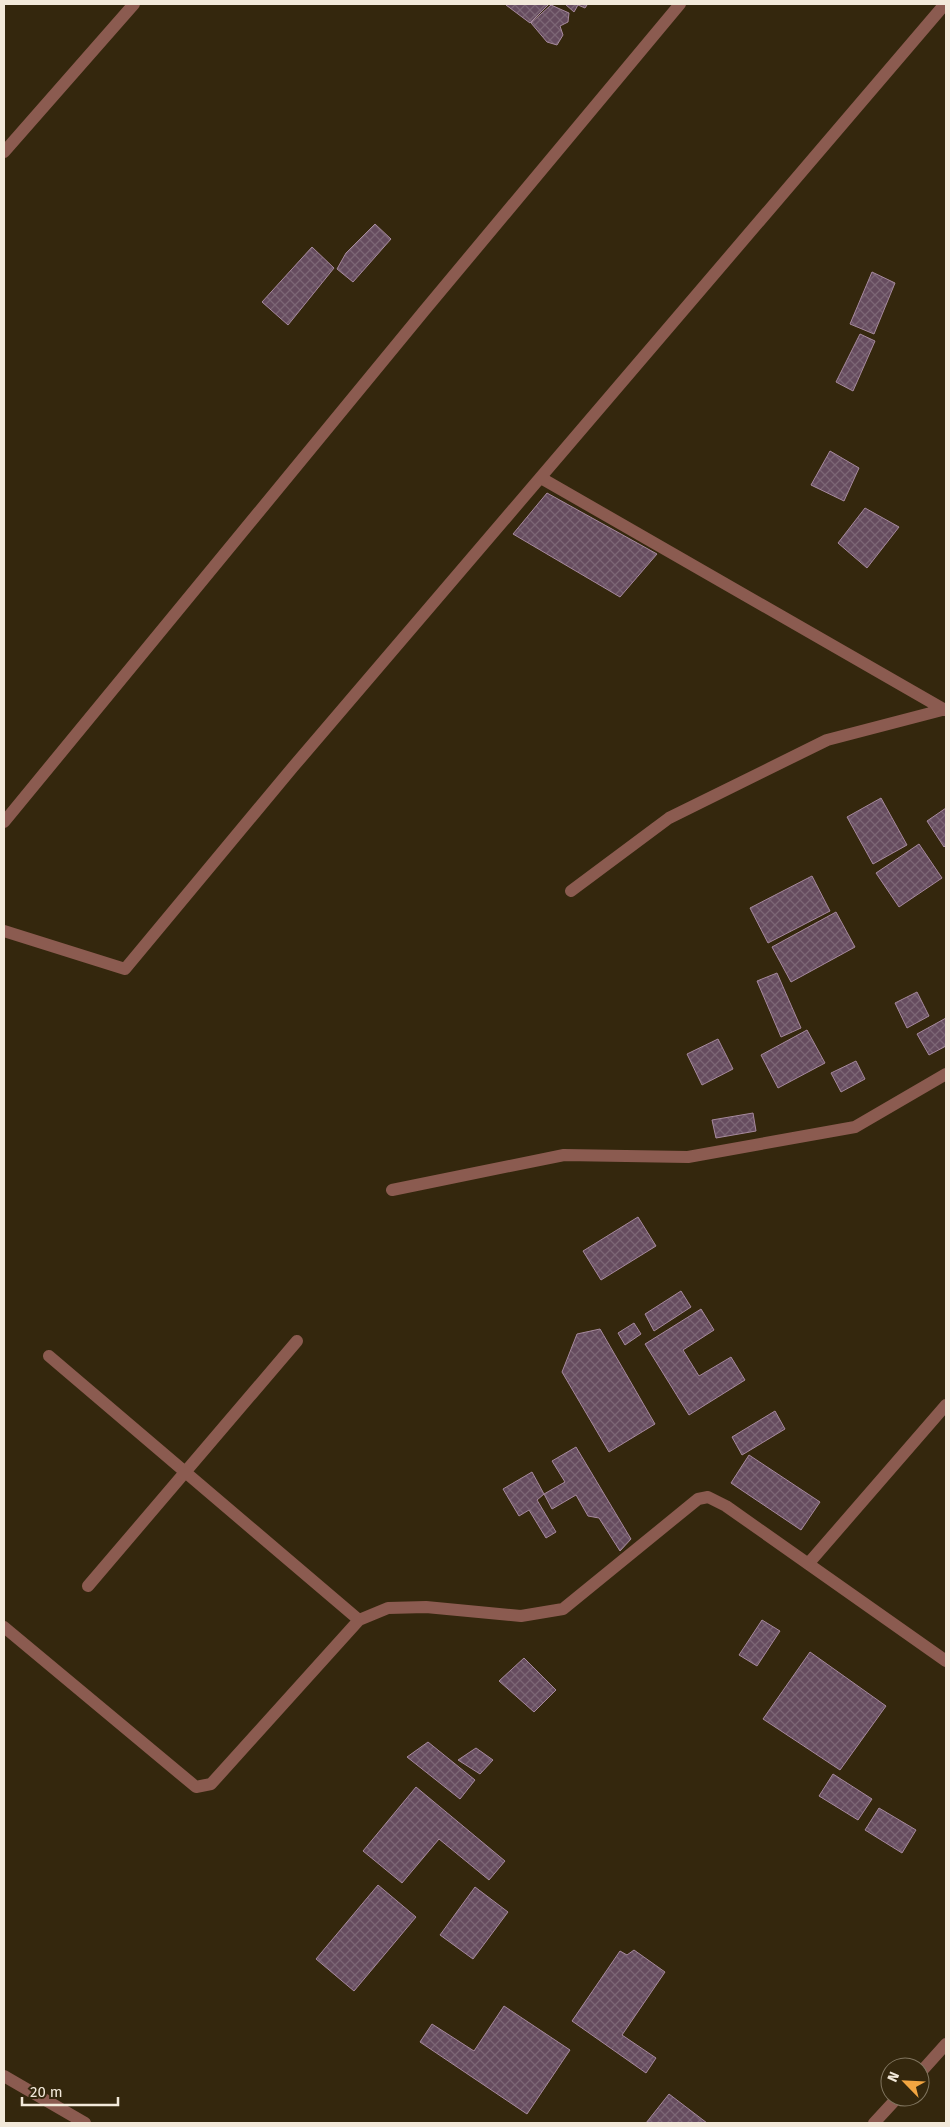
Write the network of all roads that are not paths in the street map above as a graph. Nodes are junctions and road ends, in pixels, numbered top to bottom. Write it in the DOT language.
graph roads {
  1 [pos="134,4"];
  2 [pos="680,4"];
  3 [pos="945,4"];
  4 [pos="4,152"];
  5 [pos="541,478"];
  6 [pos="946,710"];
  7 [pos="4,822"];
  8 [pos="571,891"];
  9 [pos="4,931"];
  10 [pos="946,1074"];
  11 [pos="392,1190"];
  12 [pos="297,1341"];
  13 [pos="49,1356"];
  14 [pos="946,1405"];
  15 [pos="186,1473"];
  16 [pos="808,1564"];
  17 [pos="88,1586"];
  18 [pos="359,1620"];
  19 [pos="4,1627"];
  20 [pos="946,1661"];
  21 [pos="946,2044"];
  22 [pos="930,2062"];
  23 [pos="4,2076"];
  24 [pos="889,2107"];
  25 [pos="85,2123"];
  26 [pos="874,2123"];
  1 -- 4 [label="street"];
  2 -- 7 [label="street"];
  3 -- 5 [label="street"];
  5 -- 6 [label="street"];
  5 -- 9 [label="street"];
  6 -- 8 [label="street"];
  10 -- 11 [label="street"];
  12 -- 15 [label="street"];
  13 -- 15 [label="street"];
  14 -- 16 [label="street"];
  15 -- 17 [label="street"];
  15 -- 18 [label="street"];
  16 -- 18 [label="street"];
  16 -- 20 [label="street"];
  18 -- 19 [label="street"];
  21 -- 22 [label="street"];
  23 -- 25 [label="street"];
  24 -- 26 [label="street"];
}
